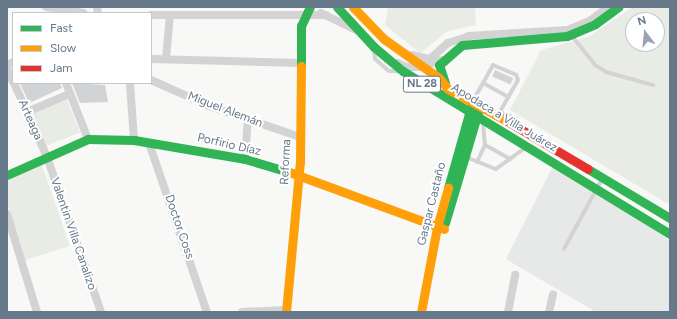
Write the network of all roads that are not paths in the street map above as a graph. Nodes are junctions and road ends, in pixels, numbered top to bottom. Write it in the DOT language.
graph roads {
  1 [pos="46,7"];
  2 [pos="337,7"];
  3 [pos="353,7"];
  4 [pos="608,7"];
  5 [pos="618,7"];
  6 [pos="308,10"];
  7 [pos="62,12"];
  8 [pos="152,15"];
  9 [pos="170,15"];
  10 [pos="358,31"];
  11 [pos="570,35"];
  12 [pos="373,46"];
  13 [pos="401,52"];
  14 [pos="166,58"];
  15 [pos="152,59"];
  16 [pos="441,60"];
  17 [pos="301,63"];
  18 [pos="421,67"];
  19 [pos="7,69"];
  20 [pos="12,80"];
  21 [pos="152,80"];
  22 [pos="483,83"];
  23 [pos="14,84"];
  24 [pos="66,84"];
  25 [pos="130,84"];
  26 [pos="653,85"];
  27 [pos="450,90"];
  28 [pos="69,94"];
  29 [pos="508,96"];
  30 [pos="476,111"];
  31 [pos="27,112"];
  32 [pos="497,114"];
  33 [pos="248,120"];
  34 [pos="300,137"];
  35 [pos="88,139"];
  36 [pos="134,140"];
  37 [pos="149,143"];
  38 [pos="485,145"];
  39 [pos="528,146"];
  40 [pos="461,155"];
  41 [pos="46,157"];
  42 [pos="245,159"];
  43 [pos="510,160"];
  44 [pos="476,162"];
  45 [pos="7,175"];
  46 [pos="298,175"];
  47 [pos="602,179"];
  48 [pos="597,189"];
  49 [pos="7,214"];
  50 [pos="670,218"];
  51 [pos="670,222"];
  52 [pos="440,228"];
  53 [pos="667,233"];
  54 [pos="564,249"];
  55 [pos="514,275"];
  56 [pos="553,294"];
  57 [pos="282,311"];
  58 [pos="37,312"];
  59 [pos="100,312"];
  60 [pos="207,312"];
  61 [pos="242,312"];
  62 [pos="422,312"];
  63 [pos="428,312"];
  64 [pos="508,312"];
  65 [pos="549,312"];
  1 -- 7 [label="street"];
  2 -- 10 [label="main road, Apodaca a Villa Juárez / NL 28"];
  3 -- 13 [label="main road, Apodaca a Villa Juárez / NL 28"];
  4 -- 13 [label="street"];
  5 -- 11 [label="main road"];
  6 -- 9 [label="street"];
  6 -- 10 [label="street"];
  6 -- 17 [label="main road, Reforma"];
  8 -- 9 [label="street"];
  9 -- 14 [label="street"];
  10 -- 12 [label="main road, Apodaca a Villa Juárez / NL 28"];
  11 -- 16 [label="main road"];
  11 -- 26 [label="lane"];
  12 -- 18 [label="street"];
  12 -- 30 [label="main road, Apodaca a Villa Juárez / NL 28"];
  13 -- 18 [label="main road, Apodaca a Villa Juárez / NL 28"];
  14 -- 15 [label="street"];
  14 -- 17 [label="street"];
  16 -- 18 [label="street"];
  16 -- 27 [label="main road"];
  17 -- 34 [label="main road, Reforma"];
  18 -- 27 [label="main road, Apodaca a Villa Juárez / NL 28"];
  19 -- 20 [label="street, Arteaga"];
  21 -- 33 [label="street, Miguel Alemán"];
  22 -- 29 [label="lane"];
  22 -- 29 [label="lane"];
  22 -- 30 [label="lane"];
  23 -- 31 [label="street, Arteaga"];
  24 -- 28 [label="street"];
  25 -- 36 [label="street"];
  27 -- 30 [label="main road, Apodaca a Villa Juárez / NL 28"];
  28 -- 31 [label="street"];
  28 -- 35 [label="street"];
  29 -- 32 [label="lane"];
  30 -- 32 [label="main road, Apodaca a Villa Juárez / NL 28"];
  30 -- 38 [label="lane"];
  30 -- 39 [label="main road, Apodaca a Villa Juárez / NL 28"];
  30 -- 40 [label="main road, Gaspar Castaño"];
  31 -- 41 [label="street, Arteaga"];
  32 -- 47 [label="main road, Apodaca a Villa Juárez / NL 28"];
  33 -- 34 [label="street, Miguel Alemán"];
  33 -- 42 [label="street"];
  34 -- 46 [label="main road, Reforma"];
  35 -- 36 [label="main road, Porfirio Díaz"];
  35 -- 41 [label="main road, Porfirio Díaz"];
  36 -- 37 [label="main road, Porfirio Díaz"];
  37 -- 42 [label="main road, Porfirio Díaz"];
  37 -- 60 [label="street, Doctor Coss"];
  38 -- 43 [label="lane"];
  38 -- 44 [label="lane"];
  39 -- 43 [label="lane"];
  39 -- 48 [label="main road, Apodaca a Villa Juárez / NL 28"];
  40 -- 44 [label="lane"];
  40 -- 52 [label="main road, Gaspar Castaño"];
  41 -- 45 [label="main road, Porfirio Díaz"];
  41 -- 59 [label="street, Valentin Villa Canalizo"];
  42 -- 46 [label="main road, Porfirio Díaz"];
  43 -- 44 [label="lane"];
  46 -- 52 [label="main road, Porfirio Díaz"];
  46 -- 57 [label="main road, Reforma"];
  47 -- 48 [label="lane"];
  47 -- 50 [label="main road, Apodaca a Villa Juárez / NL 28"];
  48 -- 53 [label="main road, Apodaca a Villa Juárez / NL 28"];
  48 -- 54 [label="lane"];
  49 -- 58 [label="street"];
  51 -- 53 [label="main road"];
  52 -- 62 [label="main road, Gaspar Castaño"];
  52 -- 63 [label="main road, Gaspar Castaño"];
  55 -- 64 [label="street"];
  56 -- 65 [label="street"];
  57 -- 61 [label="street"];
}
